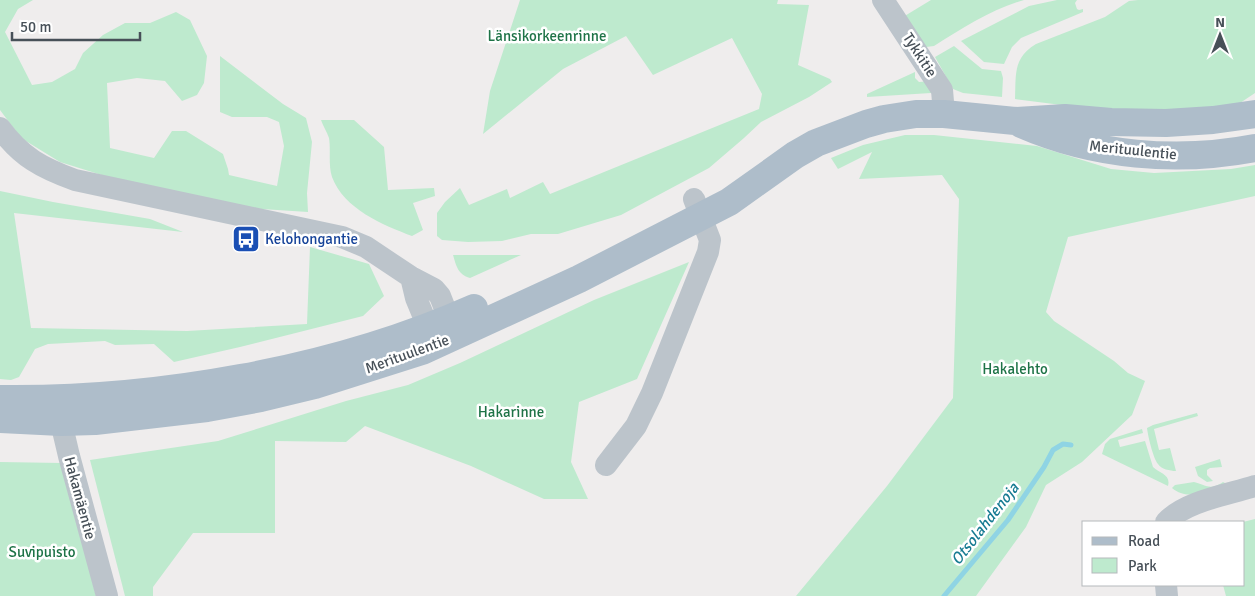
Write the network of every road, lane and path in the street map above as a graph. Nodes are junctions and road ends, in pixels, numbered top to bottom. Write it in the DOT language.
graph roads {
  1 [pos="883,0"];
  2 [pos="1253,112"];
  3 [pos="944,114"];
  4 [pos="1015,121"];
  5 [pos="3,138"];
  6 [pos="1255,148"];
  7 [pos="698,208"];
  8 [pos="441,329"];
  9 [pos="0,399"];
  10 [pos="60,410"];
  11 [pos="0,419"];
  12 [pos="606,465"];
  13 [pos="1255,486"];
  14 [pos="1167,521"];
  15 [pos="107,596"];
  1 -- 3 [label="street, Tykkitie"];
  2 -- 4 [label="main road, Merituulentie"];
  3 -- 4 [label="main road, Merituulentie"];
  3 -- 7 [label="main road, Merituulentie"];
  4 -- 6 [label="main road, Merituulentie"];
  5 -- 8 [label="street"];
  7 -- 8 [label="main road, Merituulentie"];
  7 -- 12 [label="street"];
  8 -- 10 [label="main road, Merituulentie"];
  9 -- 10 [label="main road, Merituulentie"];
  10 -- 11 [label="main road, Merituulentie"];
  10 -- 15 [label="street, Hakamäentie"];
  13 -- 14 [label="street"];
}
